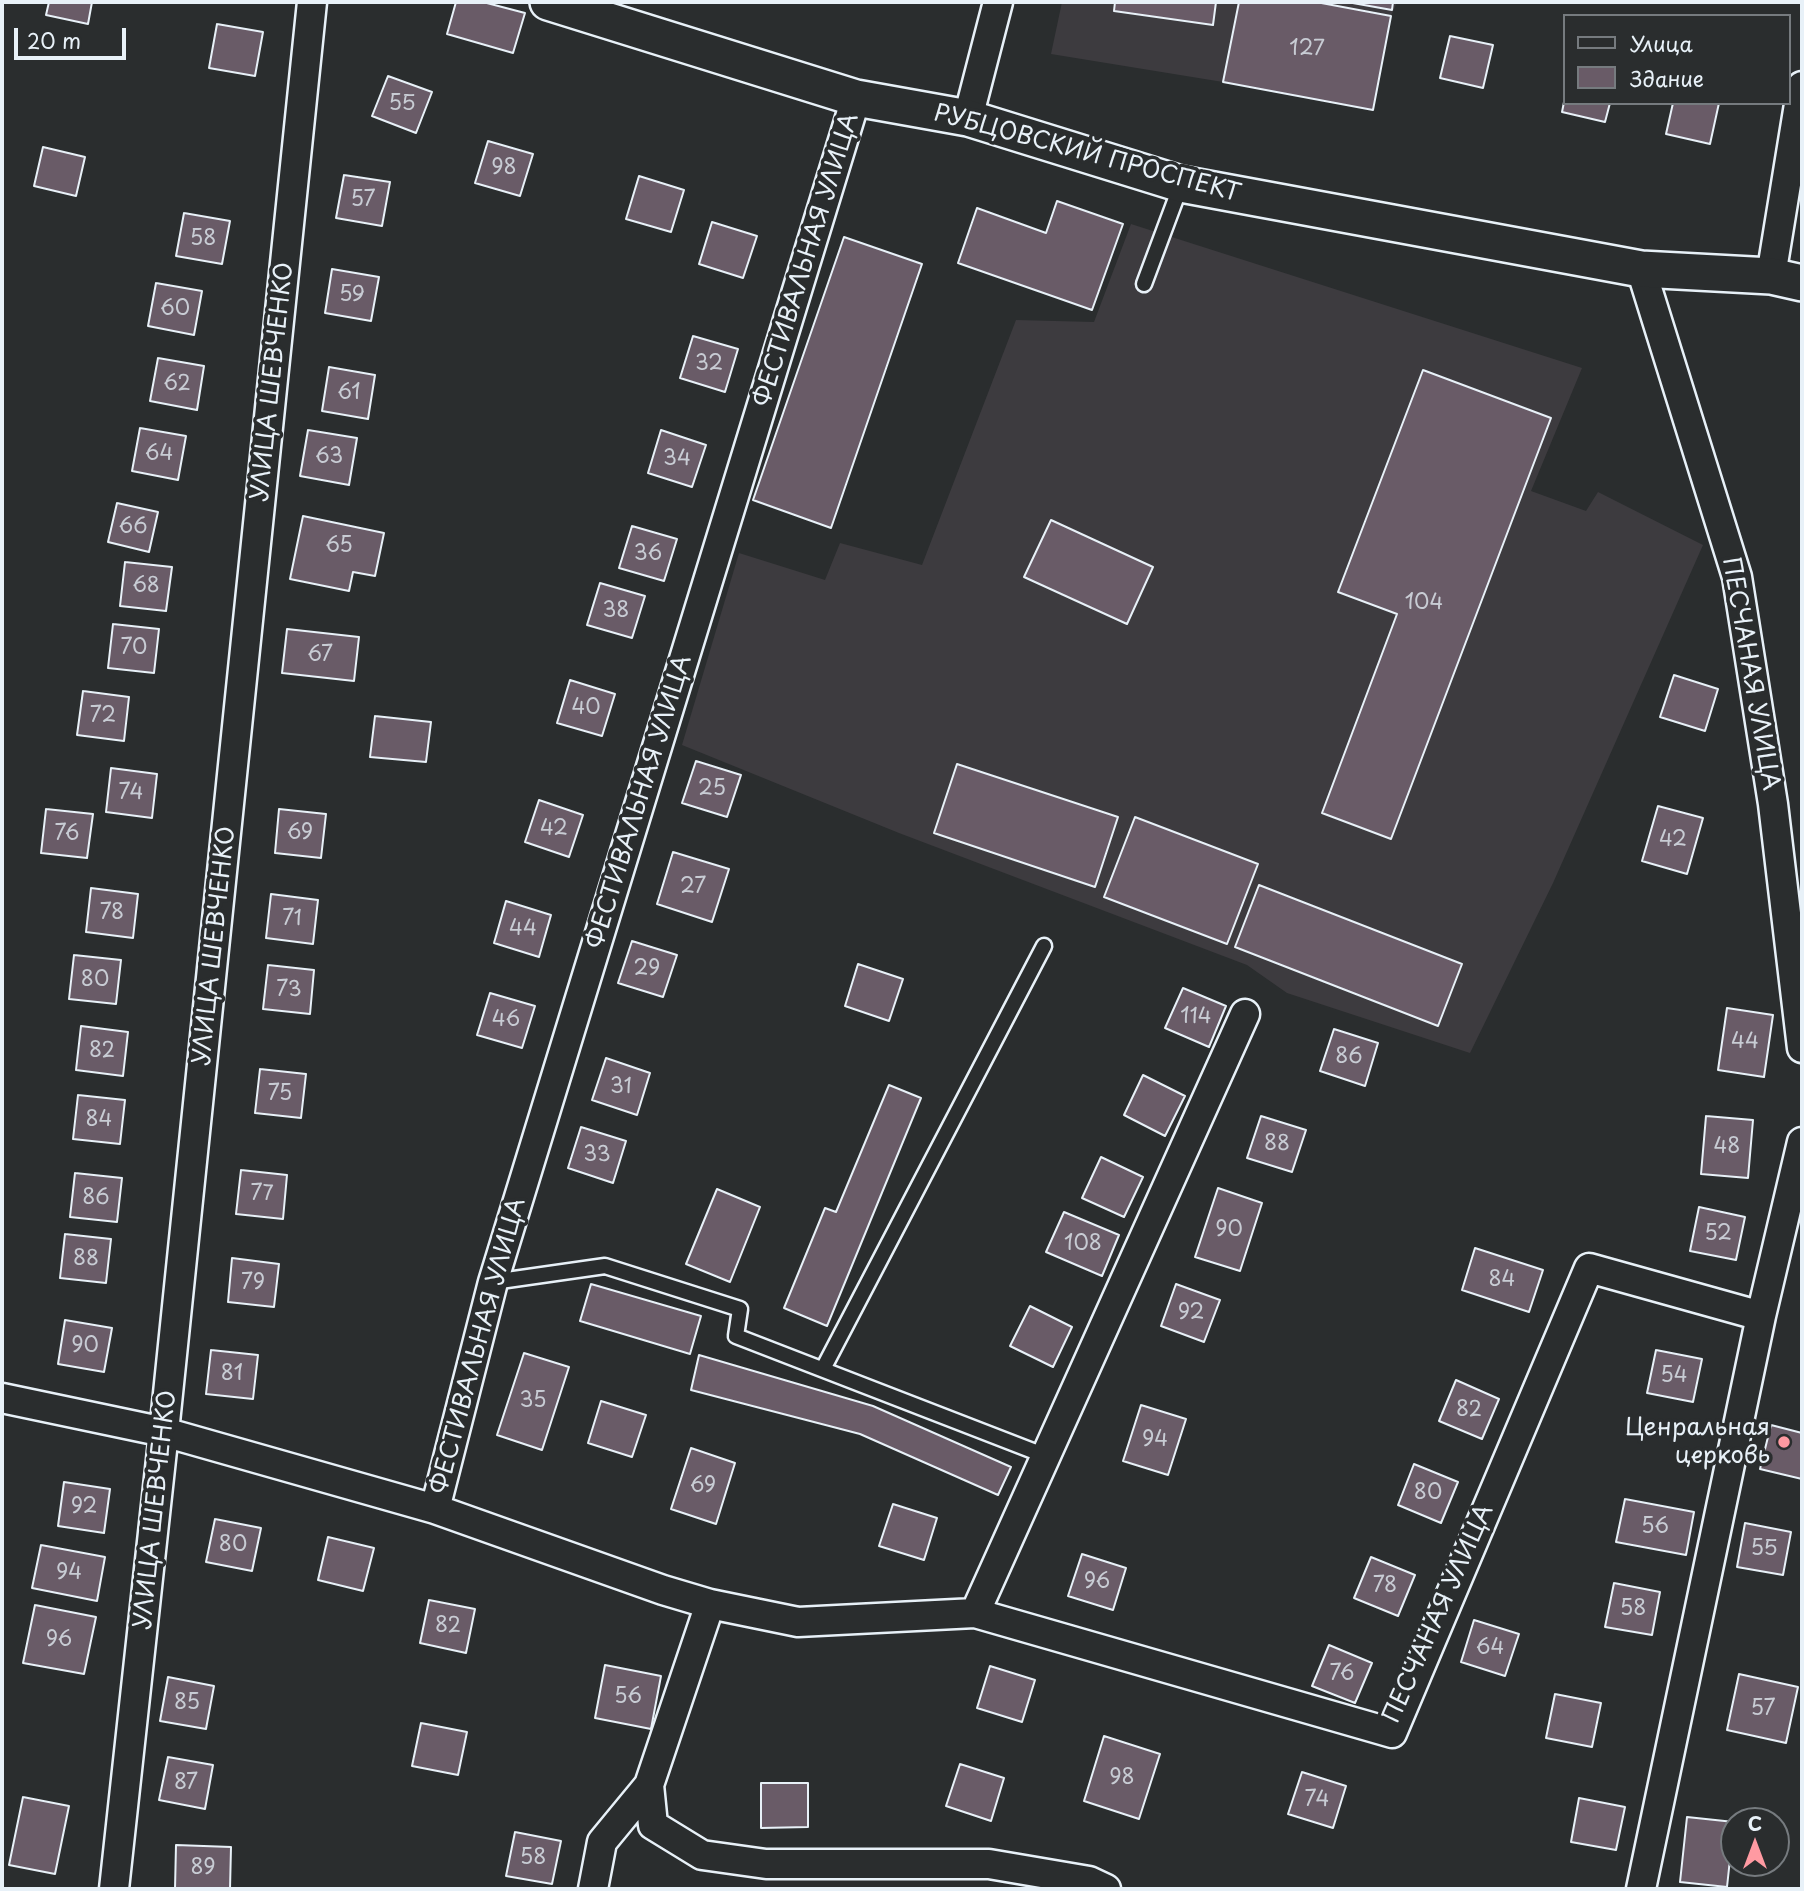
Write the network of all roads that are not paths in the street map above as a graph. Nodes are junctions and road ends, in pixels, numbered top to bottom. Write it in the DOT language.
graph roads {
  1 [pos="312,2"];
  2 [pos="548,2"];
  3 [pos="998,2"];
  4 [pos="1802,86"];
  5 [pos="856,99"];
  6 [pos="968,118"];
  7 [pos="1181,184"];
  8 [pos="1641,269"];
  9 [pos="1787,280"];
  10 [pos="1144,284"];
  11 [pos="1044,946"];
  12 [pos="1245,1014"];
  13 [pos="1802,1048"];
  14 [pos="1802,1142"];
  15 [pos="493,1282"];
  16 [pos="1761,1317"];
  17 [pos="823,1369"];
  18 [pos="2,1398"];
  19 [pos="164,1432"];
  20 [pos="1046,1456"];
  21 [pos="435,1509"];
  22 [pos="710,1604"];
  23 [pos="975,1613"];
  24 [pos="649,1785"];
  25 [pos="114,1889"];
  26 [pos="593,1889"];
  27 [pos="1106,1889"];
  28 [pos="1641,1889"];
  1 -- 19 [label="street, УЛИЦА ШЕВЧЕНКО"];
  2 -- 5 [label="street, РУБЦОВСКИЙ ПРОСПЕКТ"];
  3 -- 6 [label="street"];
  4 -- 9 [label="street"];
  5 -- 6 [label="street, РУБЦОВСКИЙ ПРОСПЕКТ"];
  5 -- 15 [label="street, ФЕСТИВАЛЬНАЯ УЛИЦА"];
  6 -- 7 [label="street, РУБЦОВСКИЙ ПРОСПЕКТ"];
  7 -- 8 [label="street, РУБЦОВСКИЙ ПРОСПЕКТ"];
  7 -- 10 [label="lane"];
  8 -- 9 [label="street, РУБЦОВСКИЙ ПРОСПЕКТ"];
  8 -- 13 [label="street, ПЕСЧАНАЯ УЛИЦА"];
  11 -- 17 [label="lane"];
  12 -- 20 [label="street"];
  14 -- 16 [label="street"];
  15 -- 17 [label="lane"];
  15 -- 21 [label="street, ФЕСТИВАЛЬНАЯ УЛИЦА"];
  16 -- 23 [label="street, ПЕСЧАНАЯ УЛИЦА"];
  16 -- 28 [label="street"];
  17 -- 20 [label="lane"];
  18 -- 19 [label="street, ПЕСЧАНАЯ УЛИЦА"];
  19 -- 21 [label="street, ПЕСЧАНАЯ УЛИЦА"];
  19 -- 25 [label="street, УЛИЦА ШЕВЧЕНКО"];
  20 -- 23 [label="street"];
  21 -- 22 [label="street, ПЕСЧАНАЯ УЛИЦА"];
  22 -- 23 [label="street, ПЕСЧАНАЯ УЛИЦА"];
  22 -- 24 [label="street"];
  24 -- 26 [label="street"];
  24 -- 27 [label="street"];
}
